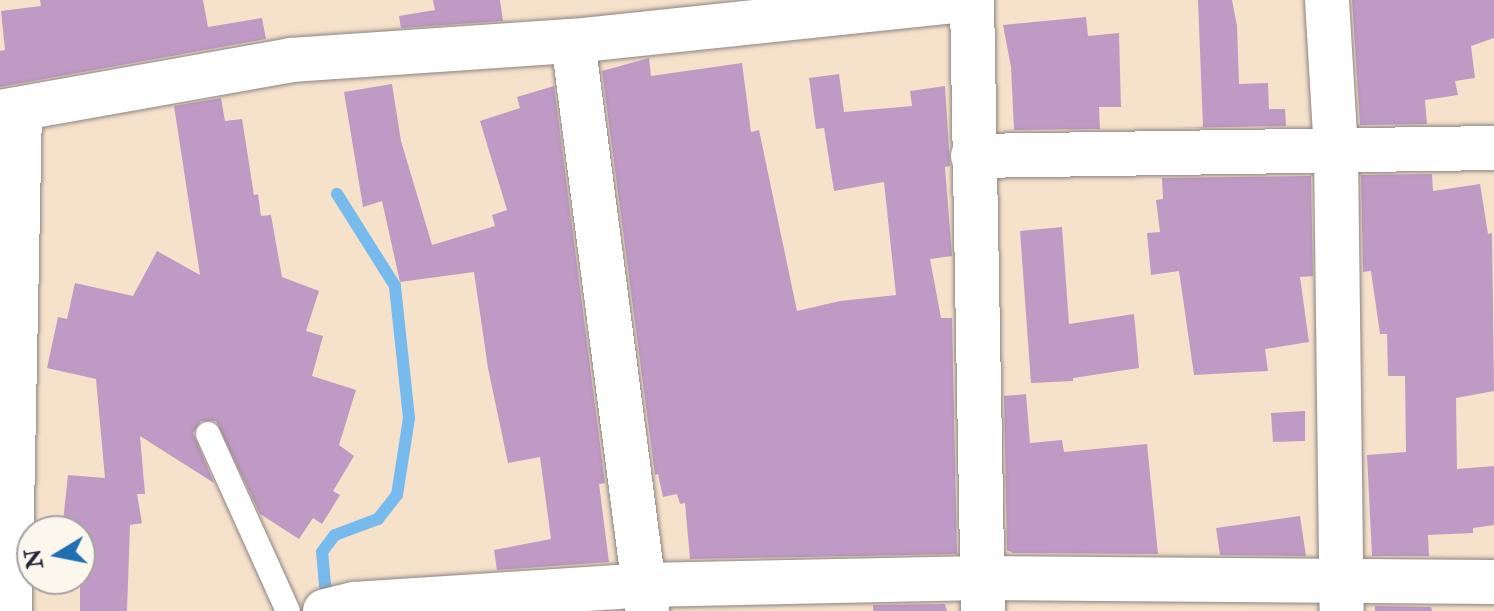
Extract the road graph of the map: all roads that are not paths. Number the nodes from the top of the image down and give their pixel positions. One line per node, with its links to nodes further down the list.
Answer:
1 (965, 0): 4 (street)
2 (972, 0): 8 (street)
3 (1327, 0): 7 (street)
4 (573, 41): 5 (street); 13 (street)
5 (10, 110): 15 (street)
6 (1494, 148): 7 (street)
7 (1336, 151): 8 (street); 12 (street)
8 (973, 156): 11 (street)
9 (208, 434): 16 (lane)
10 (1494, 582): 12 (street)
11 (982, 594): 12 (street); 13 (street)
12 (1342, 595)
13 (646, 598): 14 (street)
14 (340, 607)
15 (10, 611)
16 (288, 611)

